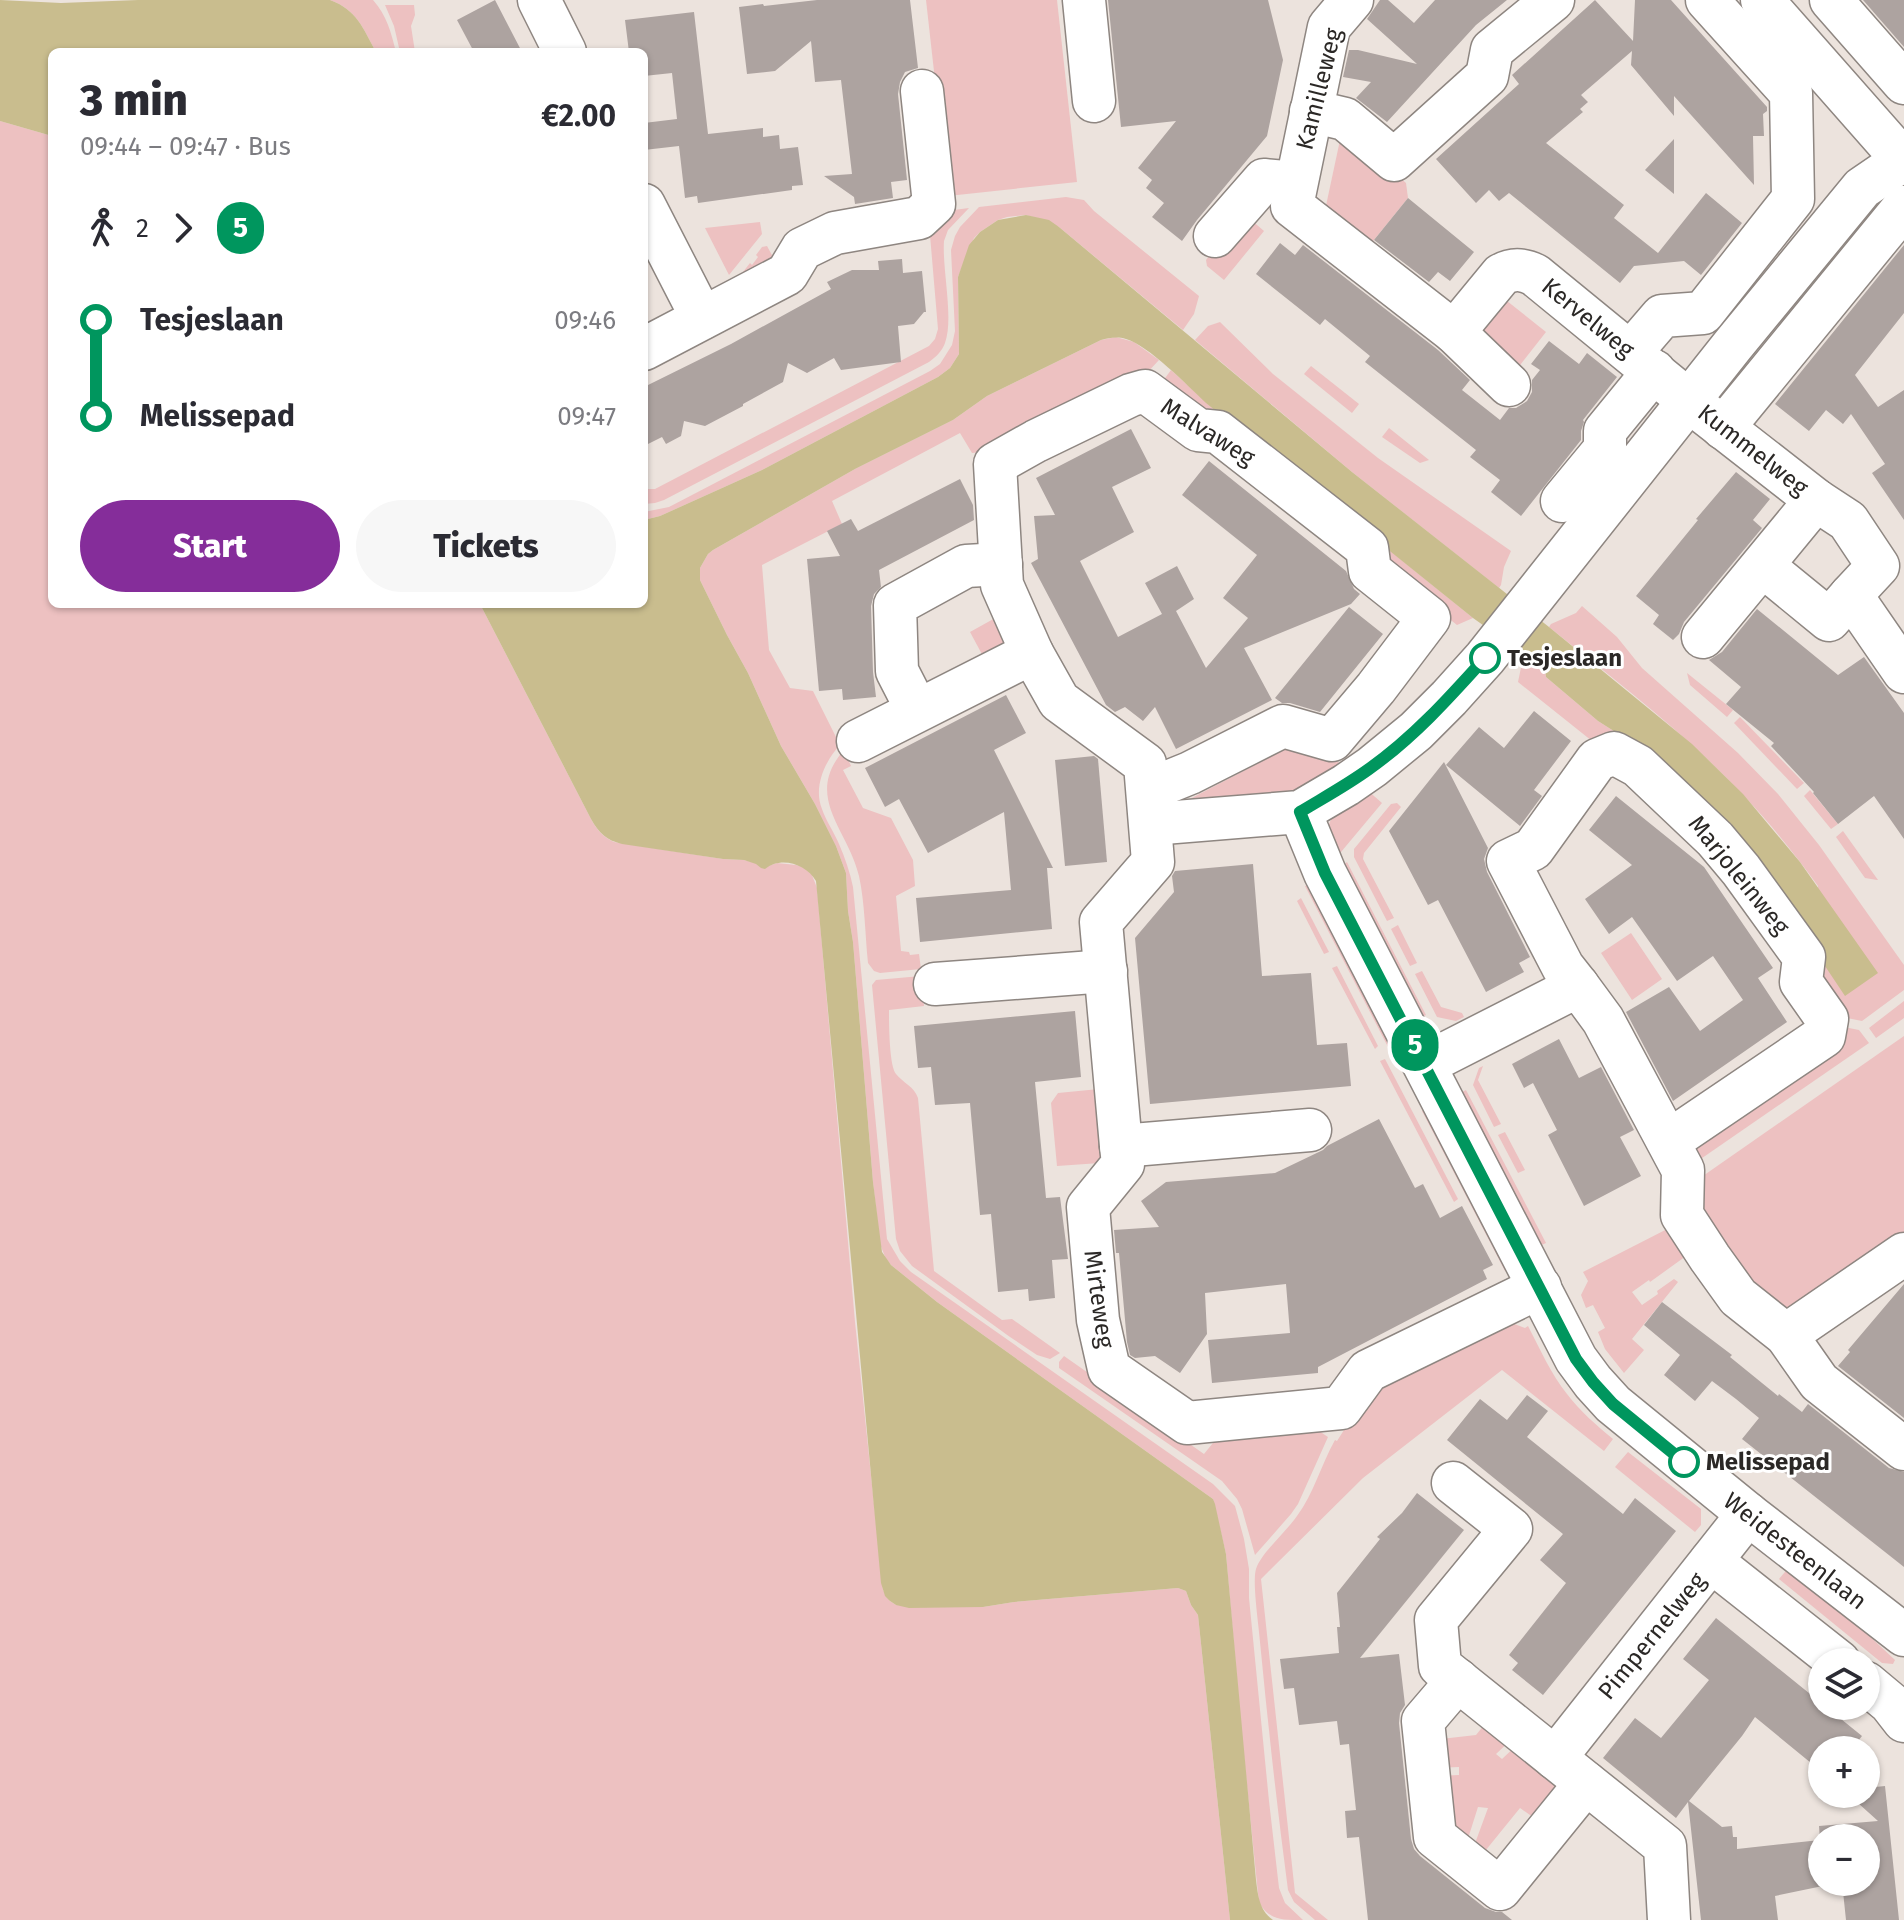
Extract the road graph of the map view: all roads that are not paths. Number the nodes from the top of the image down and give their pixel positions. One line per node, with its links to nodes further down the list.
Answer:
1 (539, 0): 8 (street)
2 (1084, 0): 11 (street)
3 (1352, 0): 12 (street, Kamilleweg)
4 (1553, 0): 12 (street)
5 (1707, 0): 21 (street)
6 (1762, 0): 13 (street)
7 (1831, 0): 9 (street)
8 (563, 48)
9 (1904, 83)
10 (922, 91): 18 (street)
11 (1094, 101)
12 (1311, 111): 14 (street, Kamilleweg)
13 (1903, 160): 23 (street)
14 (1294, 194): 17 (street, Kamilleweg); 19 (street)
15 (1904, 207): 24 (street)
16 (648, 213): 18 (street)
17 (1215, 236)
18 (702, 318): 20 (street)
19 (1454, 332): 21 (street, Kervelweg); 22 (street)
20 (648, 347)
21 (1643, 361): 23 (street, Kervelweg); 26 (street)
22 (1509, 385)
23 (1689, 401): 24 (street, Kummelweg); 36 (street)
24 (1723, 428): 25 (street, Kummelweg)
25 (1816, 500): 28 (street, Kummelweg); 29 (street, Kummelweg)
26 (1562, 501)
27 (1001, 564): 31 (street, Malvaweg); 33 (street); 35 (street, Malvaweg)
28 (1763, 566): 29 (street); 30 (street, Kummelweg)
29 (1877, 570): 32 (street, Kummelweg)
30 (1703, 637)
31 (1032, 653): 33 (street); 35 (street, Malvaweg)
32 (1904, 672)
33 (917, 710): 34 (street)
34 (858, 741)
35 (1150, 807): 36 (street); 37 (street, Mirteweg)
36 (1300, 812): 40 (street, Weidesteenlaan)
37 (1106, 971): 38 (street); 43 (street, Mirteweg)
38 (935, 984)
39 (1578, 986): 40 (street); 42 (street, Marjoleinweg); 42 (street, Marjoleinweg)
40 (1425, 1064): 45 (street, Weidesteenlaan)
41 (1310, 1130): 43 (street)
42 (1669, 1141): 46 (street, Marjoleinweg)
43 (1121, 1146): 45 (street, Mirteweg)
44 (1904, 1254): 46 (street)
45 (1540, 1287): 49 (street, Weidesteenlaan)
46 (1786, 1335): 47 (street)
47 (1904, 1449)
48 (1453, 1483): 53 (street)
49 (1748, 1514): 50 (street, Pimpernelweg); 51 (street, Weidesteenlaan)
50 (1711, 1561): 52 (street); 56 (street, Pimpernelweg)
51 (1904, 1635)
52 (1821, 1648)
53 (1458, 1680): 56 (street); 56 (street, Pimpernelweg)
54 (1880, 1696): 55 (street)
55 (1904, 1721)
56 (1571, 1771): 57 (street)
57 (1669, 1920)

